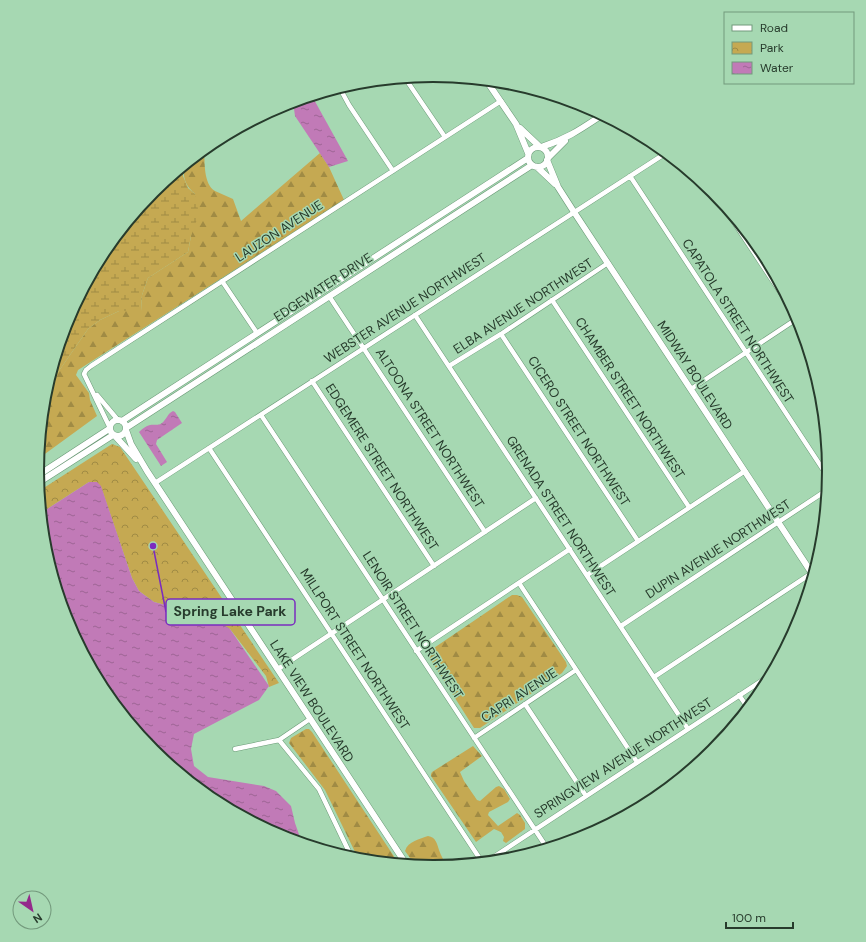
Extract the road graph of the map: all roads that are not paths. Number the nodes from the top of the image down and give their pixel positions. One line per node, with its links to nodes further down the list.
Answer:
1 (408, 83): 7 (street)
2 (490, 86): 4 (street)
3 (343, 92): 14 (street)
4 (500, 101): 6 (street); 7 (street, LAUZON AVENUE)
5 (596, 118): 8 (street)
6 (516, 124): 9 (street); 10 (street)
7 (445, 137): 14 (street, LAUZON AVENUE)
8 (568, 137): 9 (street); 12 (street)
9 (540, 147): 10 (street); 12 (street)
10 (528, 156): 13 (street); 26 (street, EDGEWATER DRIVE)
11 (661, 156): 15 (street, WEBSTER AVENUE NORTHWEST)
12 (548, 159): 13 (street); 16 (street, MIDWAY BOULEVARD)
13 (534, 166): 16 (street, MIDWAY BOULEVARD); 22 (street, EDGEWATER DRIVE)
14 (393, 171): 20 (street, LAUZON AVENUE)
15 (630, 176): 17 (street, WEBSTER AVENUE NORTHWEST); 29 (street, CAPATOLA STREET NORTHWEST)
16 (558, 187): 17 (street, MIDWAY BOULEVARD)
17 (574, 212): 19 (street, MIDWAY BOULEVARD); 24 (street, WEBSTER AVENUE NORTHWEST)
18 (740, 232): 21 (street)
19 (608, 263): 23 (street, ELBA AVENUE NORTHWEST); 33 (street, MIDWAY BOULEVARD)
20 (222, 281): 26 (street); 32 (street, LAUZON AVENUE)
21 (773, 283)
22 (329, 296): 28 (street, ALTOONA STREET NORTHWEST); 36 (street, EDGEWATER DRIVE)
23 (552, 300): 27 (street, ELBA AVENUE NORTHWEST); 47 (street, CHAMBER STREET NORTHWEST)
24 (415, 315): 28 (street, WEBSTER AVENUE NORTHWEST); 30 (street, GRENADA STREET NORTHWEST)
25 (793, 323): 29 (street)
26 (256, 333): 35 (street, EDGEWATER DRIVE)
27 (501, 334): 30 (street, ELBA AVENUE NORTHWEST); 50 (street, CICERO STREET NORTHWEST)
28 (364, 348): 31 (street, WEBSTER AVENUE NORTHWEST); 49 (street, ALTOONA STREET NORTHWEST)
29 (746, 352): 33 (street); 39 (street, CAPATOLA STREET NORTHWEST)
30 (449, 366): 46 (street, GRENADA STREET NORTHWEST)
31 (312, 381): 34 (street, WEBSTER AVENUE NORTHWEST); 52 (street, EDGEMERE STREET NORTHWEST)
32 (91, 387): 35 (street, LAUZON AVENUE); 37 (street, LAUZON AVENUE)
33 (691, 389): 41 (street, MIDWAY BOULEVARD)
34 (261, 415): 38 (street, WEBSTER AVENUE NORTHWEST); 57 (street, LENOIR STREET NORTHWEST)
35 (120, 421): 36 (street, LAKE VIEW BOULEVARD); 37 (street, EDGEWATER DRIVE)
36 (126, 429): 37 (street, EDGEWATER DRIVE); 40 (street, LAKE VIEW BOULEVARD)
37 (112, 432): 40 (street, LAKE VIEW BOULEVARD); 42 (street); 43 (street)
38 (209, 448): 44 (street, WEBSTER AVENUE NORTHWEST); 59 (street, MILLPORT STREET NORTHWEST)
39 (822, 468)
40 (147, 471): 44 (street, LAKE VIEW BOULEVARD)
41 (745, 471): 47 (street); 48 (street, MIDWAY BOULEVARD)
42 (44, 472)
43 (44, 479)
44 (155, 483): 61 (street, LAKE VIEW BOULEVARD)
45 (821, 494): 48 (street, DUPIN AVENUE NORTHWEST)
46 (536, 498): 49 (street); 51 (street, GRENADA STREET NORTHWEST)
47 (689, 507): 50 (street)
48 (778, 522): 53 (street, MIDWAY BOULEVARD); 58 (street, DUPIN AVENUE NORTHWEST)
49 (485, 532): 52 (street)
50 (638, 541): 54 (street)
51 (570, 549): 54 (street, GRENADA STREET NORTHWEST); 56 (street)
52 (434, 566): 57 (street)
53 (810, 569)
54 (587, 575): 58 (street, GRENADA STREET NORTHWEST)
55 (807, 578): 63 (street)
56 (519, 583): 60 (street); 62 (street)
57 (383, 600): 59 (street); 60 (street, LENOIR STREET NORTHWEST)
58 (621, 626): 63 (street, GRENADA STREET NORTHWEST)
59 (331, 633): 61 (street); 79 (street, MILLPORT STREET NORTHWEST)
60 (416, 651): 70 (street, LENOIR STREET NORTHWEST)
61 (278, 669): 68 (street, LAKE VIEW BOULEVARD)
62 (576, 670): 66 (street, CAPRI AVENUE); 73 (street)
63 (654, 677): 69 (street, GRENADA STREET NORTHWEST)
64 (759, 682): 65 (street, SPRINGVIEW AVENUE NORTHWEST)
65 (739, 695): 67 (street); 69 (street, SPRINGVIEW AVENUE NORTHWEST)
66 (525, 704): 70 (street, CAPRI AVENUE); 74 (street)
67 (745, 704)
68 (310, 719): 71 (street); 80 (street, LAKE VIEW BOULEVARD)
69 (688, 729): 73 (street, SPRINGVIEW AVENUE NORTHWEST)
70 (474, 738): 75 (street, LENOIR STREET NORTHWEST)
71 (279, 740): 72 (street); 77 (street)
72 (235, 749)
73 (637, 762): 74 (street, SPRINGVIEW AVENUE NORTHWEST)
74 (586, 796): 75 (street, SPRINGVIEW AVENUE NORTHWEST)
75 (534, 830): 76 (street, LENOIR STREET NORTHWEST); 78 (street, SPRINGVIEW AVENUE NORTHWEST)
76 (544, 844)
77 (349, 851)
78 (496, 855)
79 (479, 857)
80 (402, 859)

